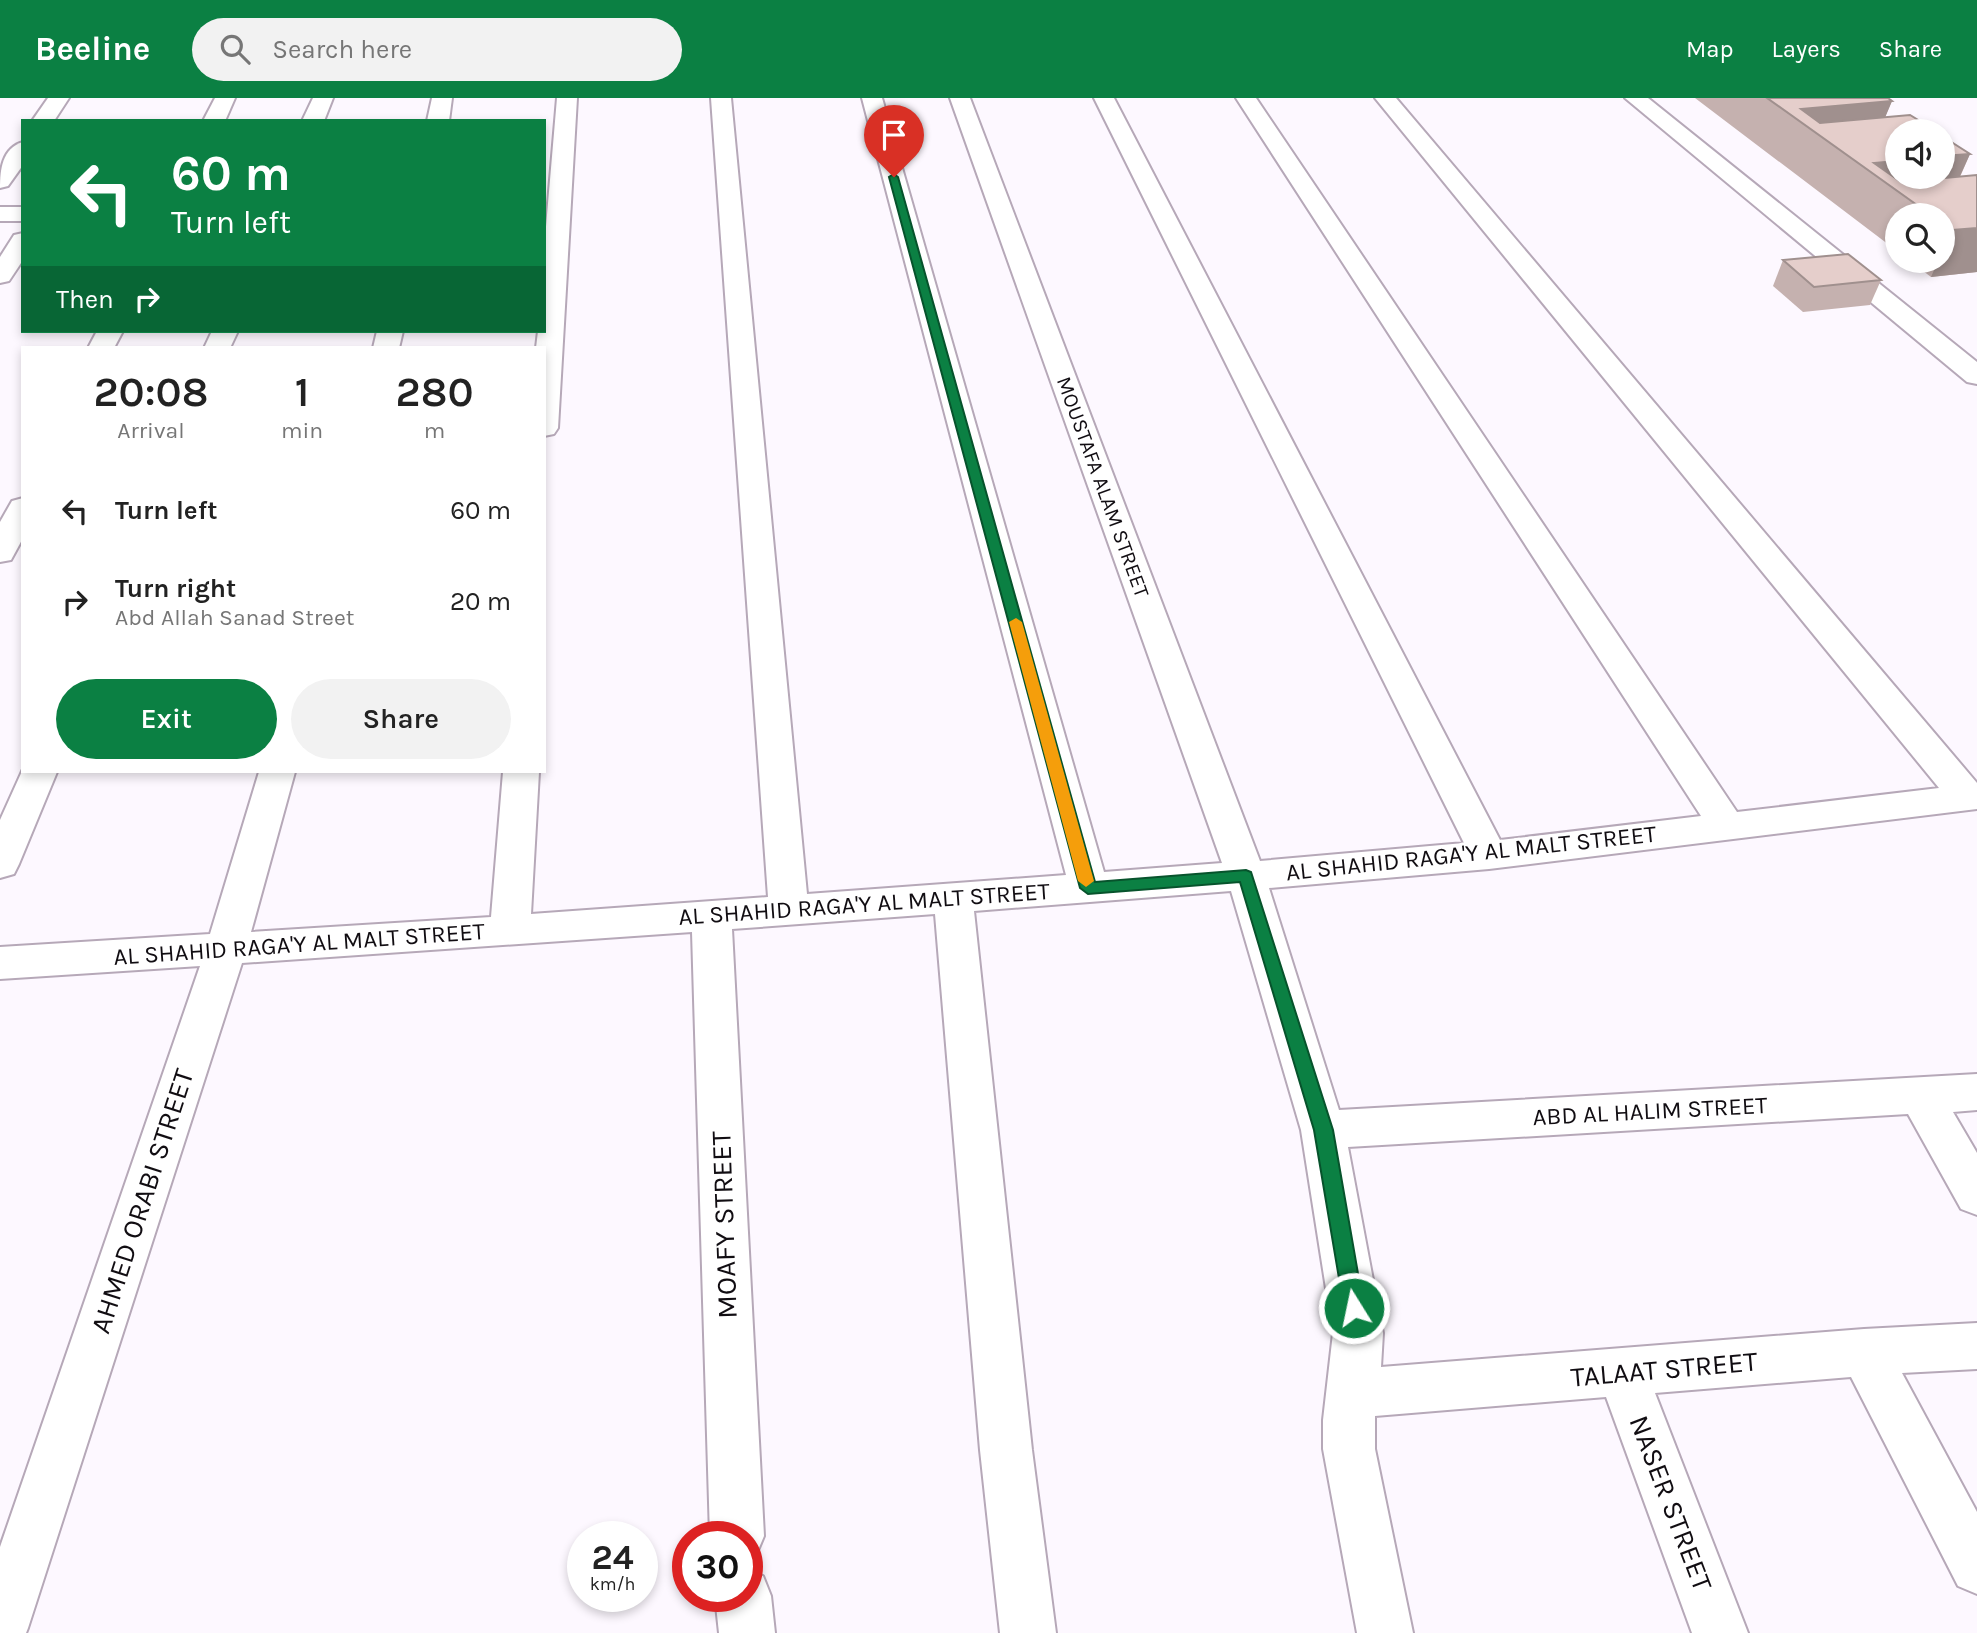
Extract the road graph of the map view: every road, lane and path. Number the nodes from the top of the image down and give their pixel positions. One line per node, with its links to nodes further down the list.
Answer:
1 (59, 98): 13 (street)
2 (225, 98): 14 (street)
3 (323, 98): 15 (street)
4 (442, 98): 16 (street)
5 (567, 98): 24 (street)
6 (721, 98): 37 (street)
7 (872, 98): 35 (street)
8 (960, 98): 34 (street, MOUSTAFA ALAM STREET)
9 (1104, 98): 32 (street)
10 (1246, 98): 31 (street)
11 (1385, 98): 30 (street)
12 (1635, 98): 23 (street)
13 (44, 119)
14 (215, 119)
15 (314, 119)
16 (438, 119)
17 (21, 152): 18 (street)
18 (0, 181)
19 (0, 214): 20 (street)
20 (21, 214)
21 (21, 243): 22 (street)
22 (0, 276)
23 (1977, 376)
24 (546, 399)
25 (21, 511): 26 (street)
26 (0, 553)
27 (39, 773): 33 (street)
28 (277, 773): 40 (street, AHMED ORABI STREET)
29 (521, 773): 39 (street)
30 (1972, 797): 31 (street, AL SHAHID RAGA'Y AL MALT STREET)
31 (1727, 826): 32 (street, AL SHAHID RAGA'Y AL MALT STREET)
32 (1489, 855): 34 (street, AL SHAHID RAGA'Y AL MALT STREET)
33 (0, 864)
34 (1246, 876): 35 (street, AL SHAHID RAGA'Y AL MALT STREET); 44 (street, MOUSTAFA ALAM STREET)
35 (1088, 888): 36 (street, AL SHAHID RAGA'Y AL MALT STREET)
36 (953, 899): 37 (street, AL SHAHID RAGA'Y AL MALT STREET); 55 (street)
37 (789, 910): 38 (street, AL SHAHID RAGA'Y AL MALT STREET)
38 (711, 914): 39 (street, AL SHAHID RAGA'Y AL MALT STREET); 50 (street, MOAFY STREET)
39 (510, 931): 40 (street, AL SHAHID RAGA'Y AL MALT STREET)
40 (226, 950): 41 (street, AL SHAHID RAGA'Y AL MALT STREET); 53 (street, AHMED ORABI STREET)
41 (0, 962)
42 (1977, 1092): 43 (street, ABD AL HALIM STREET)
43 (1920, 1095): 44 (street, ABD AL HALIM STREET); 45 (street)
44 (1324, 1130): 49 (street, MOUSTAFA ALAM STREET)
45 (1977, 1195)
46 (1977, 1346): 47 (street, TALAAT STREET)
47 (1864, 1352): 48 (street, TALAAT STREET); 51 (street)
48 (1622, 1373): 49 (street, TALAAT STREET); 57 (street, NASER STREET)
49 (1352, 1394): 56 (street, MOUSTAFA ALAM STREET)
50 (736, 1521)
51 (1977, 1567)
52 (745, 1612): 54 (street)
53 (0, 1628)
54 (747, 1633)
55 (1028, 1633)
56 (1385, 1633)
57 (1720, 1633)

